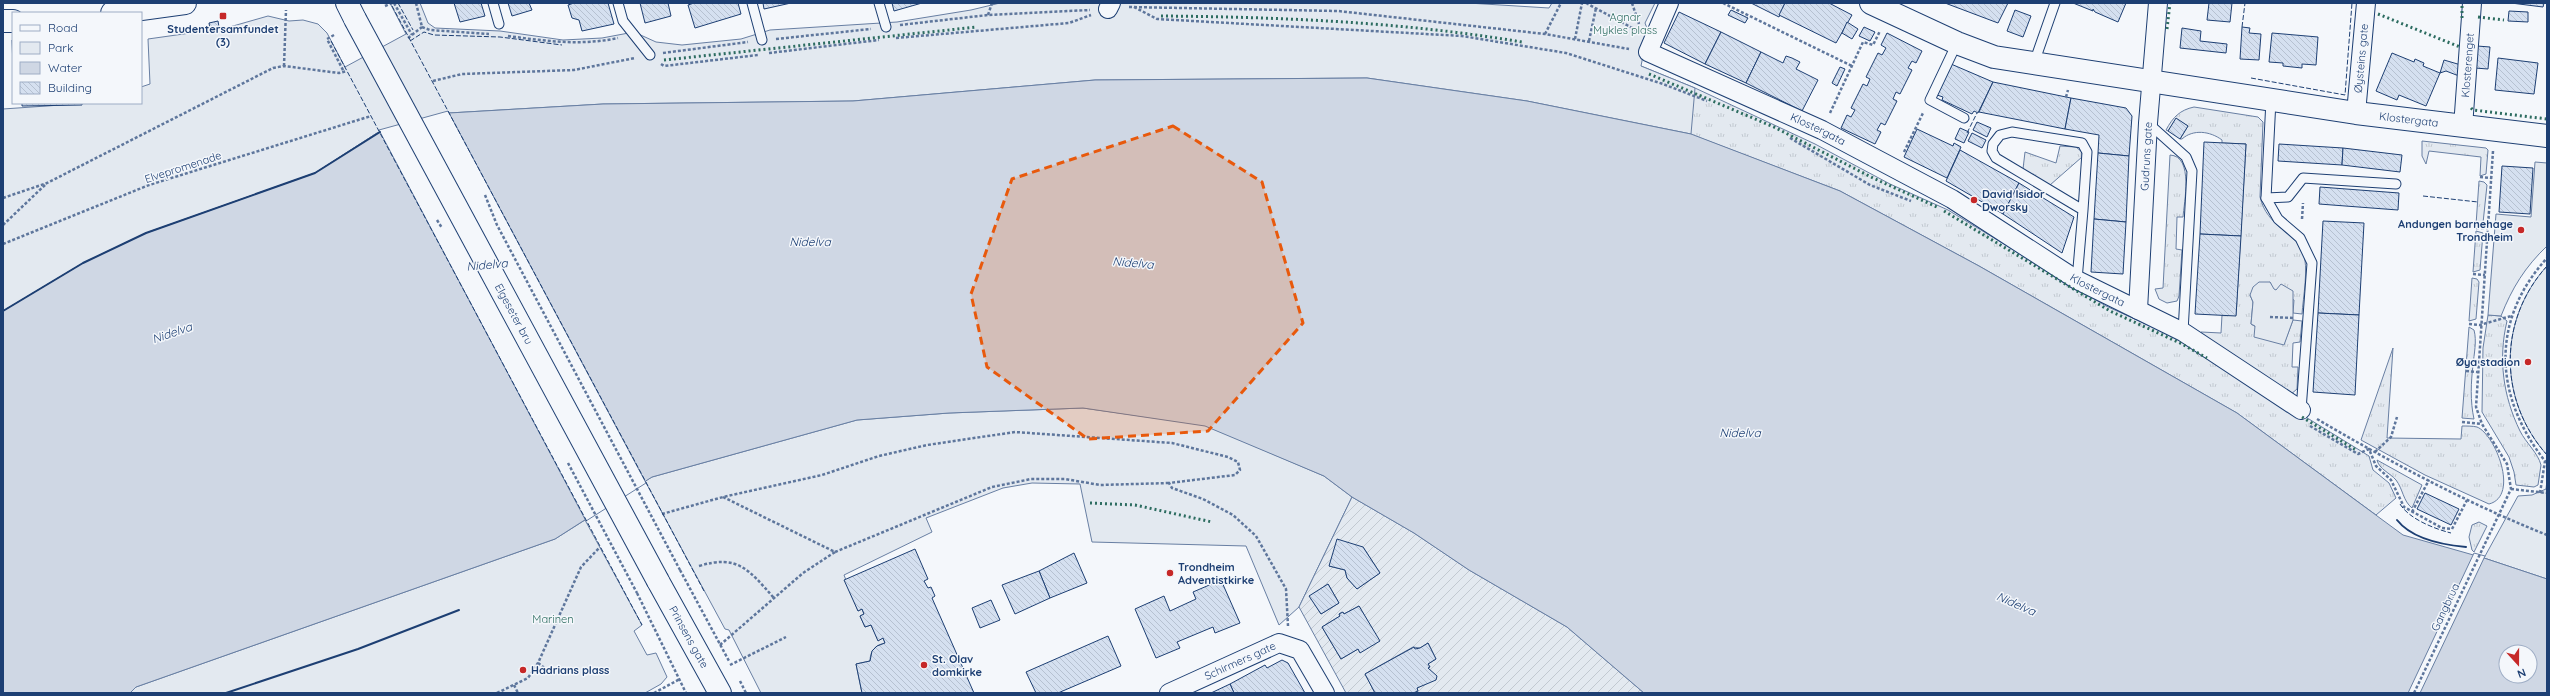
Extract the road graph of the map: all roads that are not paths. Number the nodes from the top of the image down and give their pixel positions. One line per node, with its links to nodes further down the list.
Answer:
1 (184, 3): 13 (main road)
2 (493, 3): 14 (lane)
3 (618, 3): 18 (lane)
4 (752, 3): 16 (lane)
5 (879, 3): 15 (lane)
6 (1669, 3): 30 (street, Klostergata)
7 (1871, 3): 17 (main road, Klostergata)
8 (2055, 3): 19 (lane)
9 (2158, 3): 20 (street, Gudruns gate)
10 (2366, 3): 22 (street, Øysteins gate)
11 (2472, 3): 25 (street, Klosterenget)
12 (351, 11): 34 (main road, Elgeseter bru, bridge)
13 (119, 12)
14 (499, 24)
15 (886, 27)
16 (762, 40)
17 (1957, 43): 19 (main road, Klostergata); 23 (lane)
18 (650, 55)
19 (2034, 63): 20 (main road, Klostergata)
20 (2152, 80): 21 (main road, Klostergata); 24 (street, Gudruns gate)
21 (2271, 99): 22 (main road, Klostergata); 28 (lane)
22 (2356, 113): 25 (main road, Klostergata)
23 (1964, 118)
24 (2148, 123): 31 (street, Gudruns gate); 32 (lane)
25 (2463, 127): 26 (main road, Klostergata)
26 (2547, 136)
27 (2396, 184): 28 (lane)
28 (2266, 198): 33 (lane)
29 (2083, 210): 29 (lane); 30 (lane)
30 (2077, 280): 31 (street, Klostergata)
31 (2138, 310): 32 (street, Klostergata)
32 (2183, 332): 33 (street, Klostergata)
33 (2304, 417)
34 (658, 581): 35 (main road, Prinsens gate)
35 (720, 693)
36 (1169, 693): 37 (street, Schirmers gate)
37 (1325, 693)

